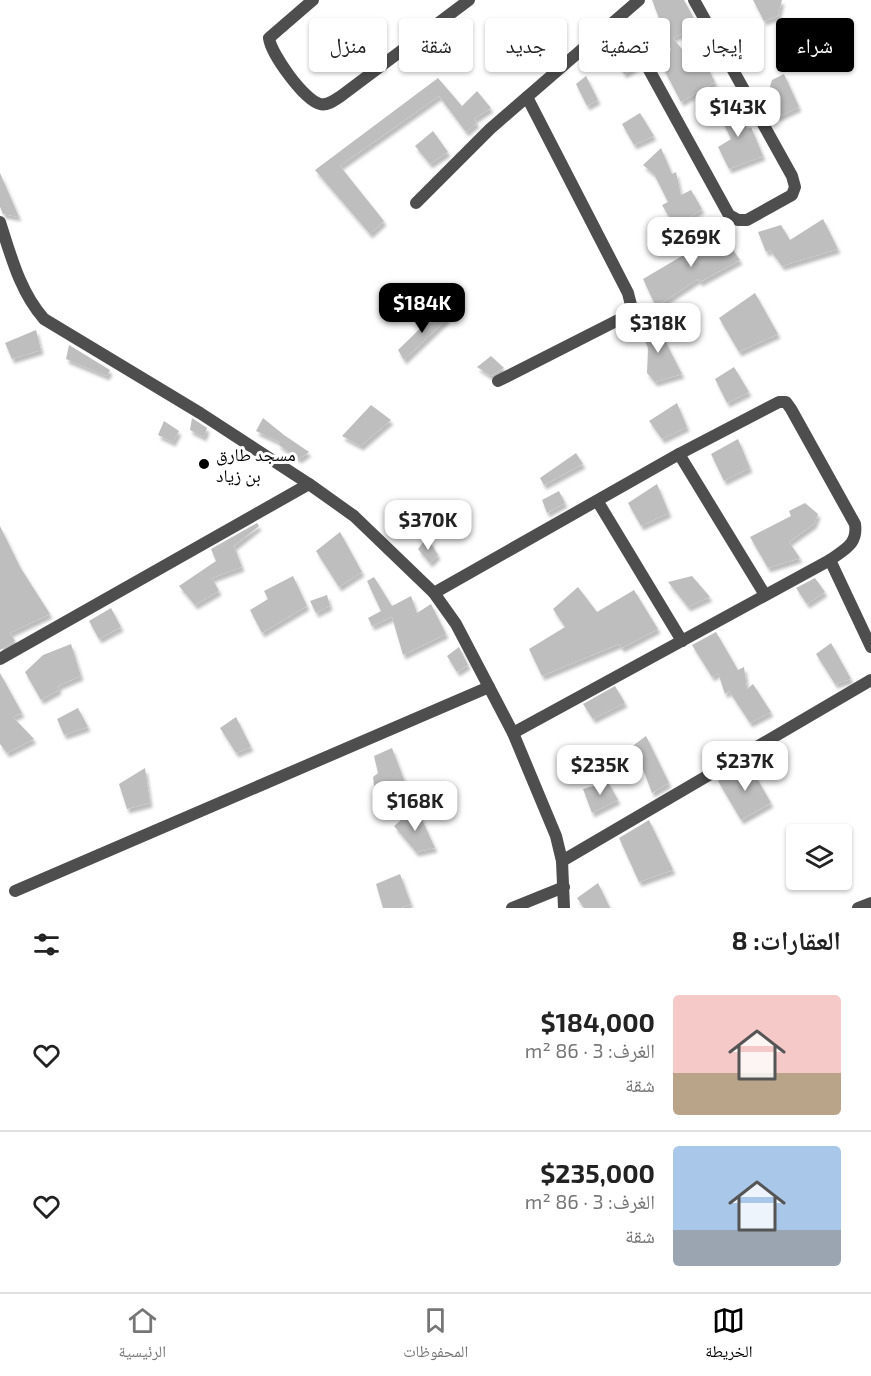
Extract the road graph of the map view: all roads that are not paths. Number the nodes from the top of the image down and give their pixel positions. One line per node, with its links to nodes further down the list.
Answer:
1 (313, 0): 2 (street)
2 (469, 0)
3 (639, 0): 5 (street)
4 (693, 0): 5 (street)
5 (620, 17): 6 (street)
6 (527, 97): 7 (street); 9 (street)
7 (416, 203)
8 (0, 222): 11 (street)
9 (498, 381)
10 (679, 454): 12 (street); 13 (street); 15 (street)
11 (309, 484): 14 (street); 18 (street)
12 (598, 502): 14 (street); 16 (street)
13 (830, 560): 15 (street); 17 (street)
14 (434, 593): 20 (street)
15 (765, 595): 16 (street)
16 (682, 641): 21 (street)
17 (871, 647)
18 (0, 659)
19 (871, 680): 22 (street)
20 (489, 687): 21 (street); 24 (street)
21 (513, 733): 22 (street)
22 (562, 861): 23 (street)
23 (564, 887): 26 (street); 27 (street)
24 (15, 891)
25 (871, 903): 28 (street)
26 (512, 908)
27 (564, 908)
28 (858, 908)

